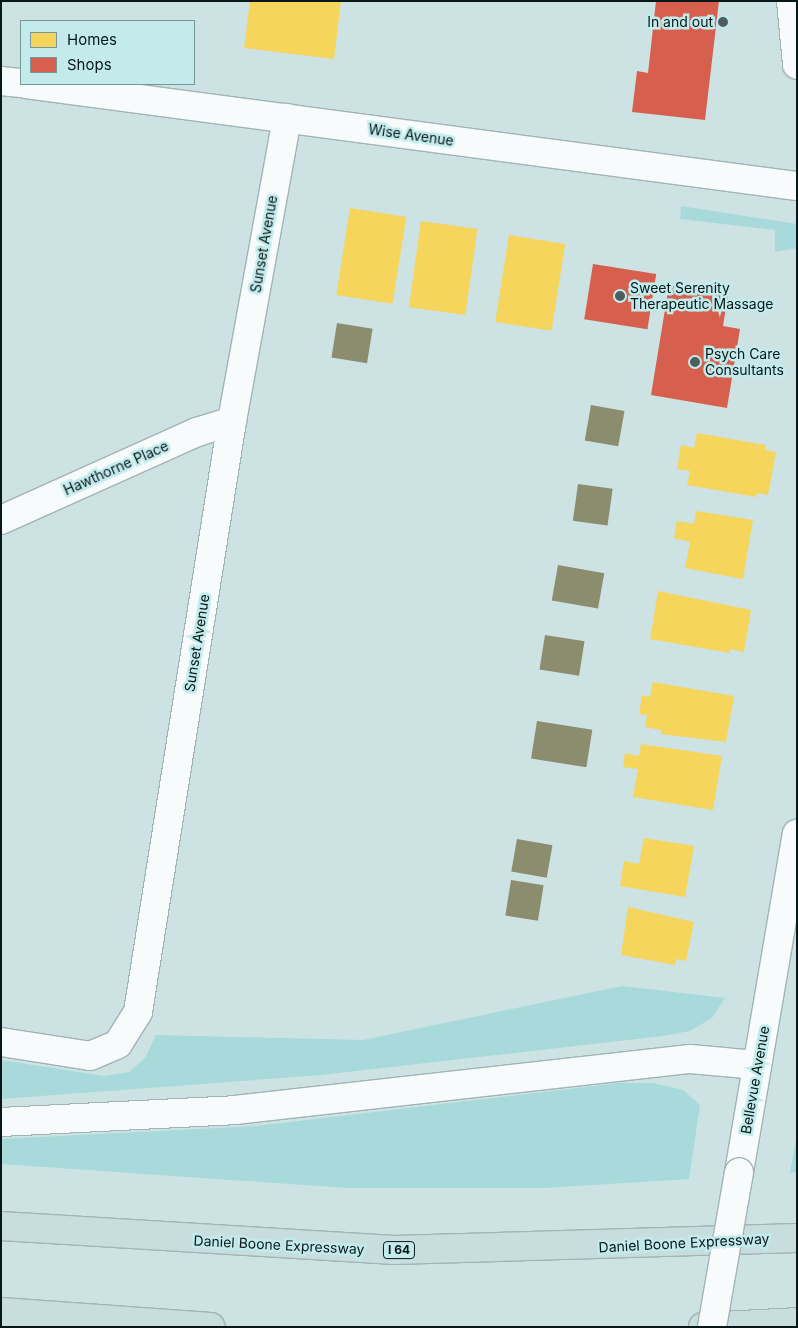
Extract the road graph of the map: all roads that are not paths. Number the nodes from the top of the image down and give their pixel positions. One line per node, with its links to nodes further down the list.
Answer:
1 (791, 1): 2 (street)
2 (797, 65)
3 (1, 80): 4 (street)
4 (20, 83)
5 (34, 85): 6 (street, Wise Avenue)
6 (287, 118): 7 (street, Wise Avenue); 8 (street, Sunset Avenue)
7 (797, 186)
8 (232, 421): 9 (street, Hawthorne Place); 11 (street, Sunset Avenue)
9 (1, 520)
10 (797, 834): 12 (street, Bellevue Avenue)
11 (1, 1042)
12 (757, 1065): 13 (street); 20 (street, Bellevue Avenue, bridge)
13 (1, 1122)
14 (1, 1226): 15 (highway, Daniel Boone Expressway / I 64)
15 (797, 1238)
16 (1, 1312): 18 (highway)
17 (797, 1322): 19 (highway)
18 (210, 1327)
19 (703, 1327)
20 (712, 1327)

